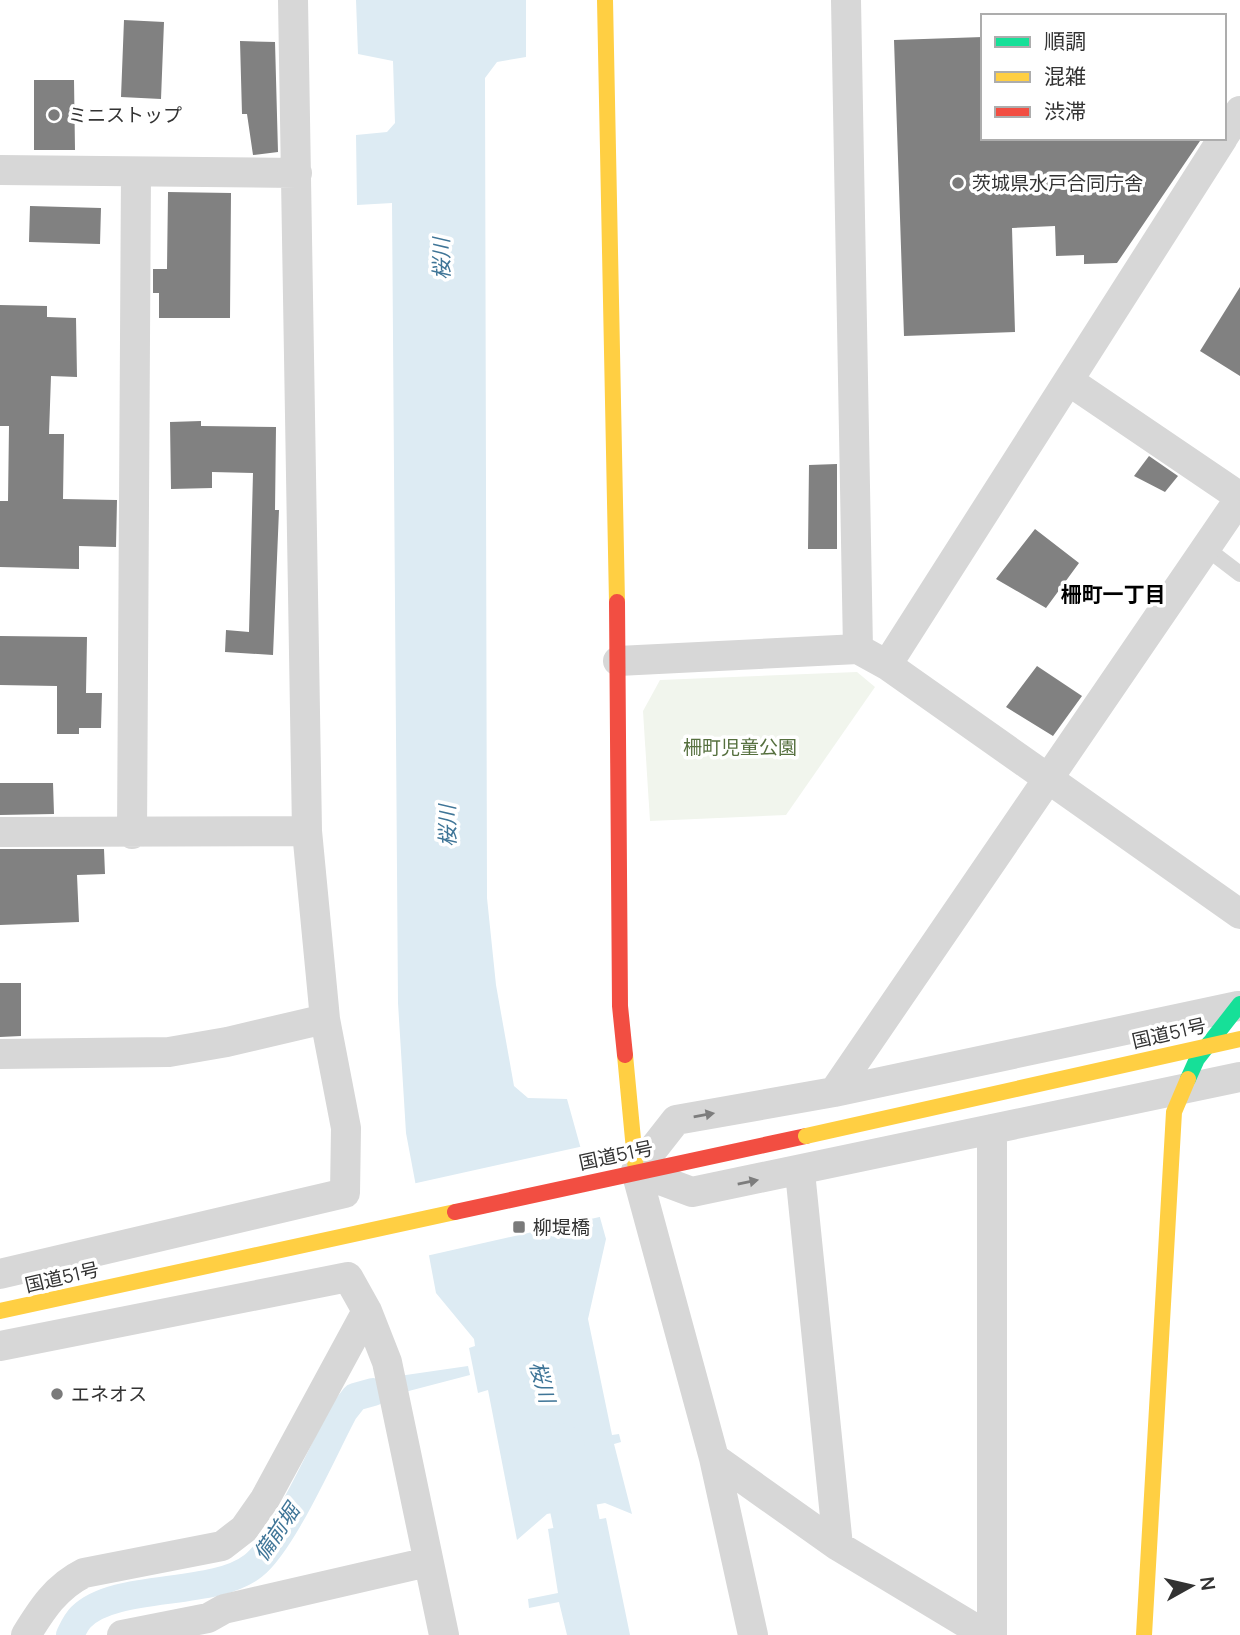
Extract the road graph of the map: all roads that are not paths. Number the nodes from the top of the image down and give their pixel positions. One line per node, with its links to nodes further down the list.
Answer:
1 (293, 0): 9 (street)
2 (605, 0): 15 (main road)
3 (846, 0): 14 (street)
4 (1240, 111): 5 (street)
5 (1226, 134)
6 (1222, 140): 10 (street)
7 (0, 170): 8 (street)
8 (136, 172): 9 (street); 20 (street)
9 (297, 173): 18 (street)
10 (1069, 381): 11 (street); 16 (street)
11 (1240, 498): 12 (street)
12 (1206, 548): 13 (lane); 17 (street)
13 (1240, 574)
14 (858, 649): 15 (street); 16 (street)
15 (618, 661): 30 (main road)
16 (887, 665): 17 (street)
17 (1045, 779): 21 (street); 28 (street)
18 (307, 831): 20 (street); 23 (street)
19 (0, 832): 20 (street)
20 (132, 834)
21 (1240, 914)
22 (1240, 1005): 27 (main road); 28 (street)
23 (325, 1019): 25 (street); 32 (street)
24 (1240, 1039): 30 (main road, 国道51号, bridge)
25 (0, 1054)
26 (1240, 1077): 27 (street)
27 (1182, 1089): 29 (street); 46 (main road)
28 (834, 1092): 30 (street, one-way to 28)
29 (992, 1129): 31 (street); 45 (street)
30 (636, 1171): 31 (street, one-way to 31); 33 (main road, 国道51号); 36 (street)
31 (800, 1172): 37 (street)
32 (0, 1273)
33 (0, 1311)
34 (367, 1311): 35 (street); 38 (street); 40 (street)
35 (0, 1346)
36 (713, 1458): 37 (street); 43 (street)
37 (838, 1546): 44 (street)
38 (428, 1562): 39 (street); 42 (street)
39 (210, 1626): 41 (street)
40 (26, 1635)
41 (122, 1635)
42 (444, 1635)
43 (753, 1635)
44 (986, 1635)
45 (992, 1635)
46 (1144, 1635)

